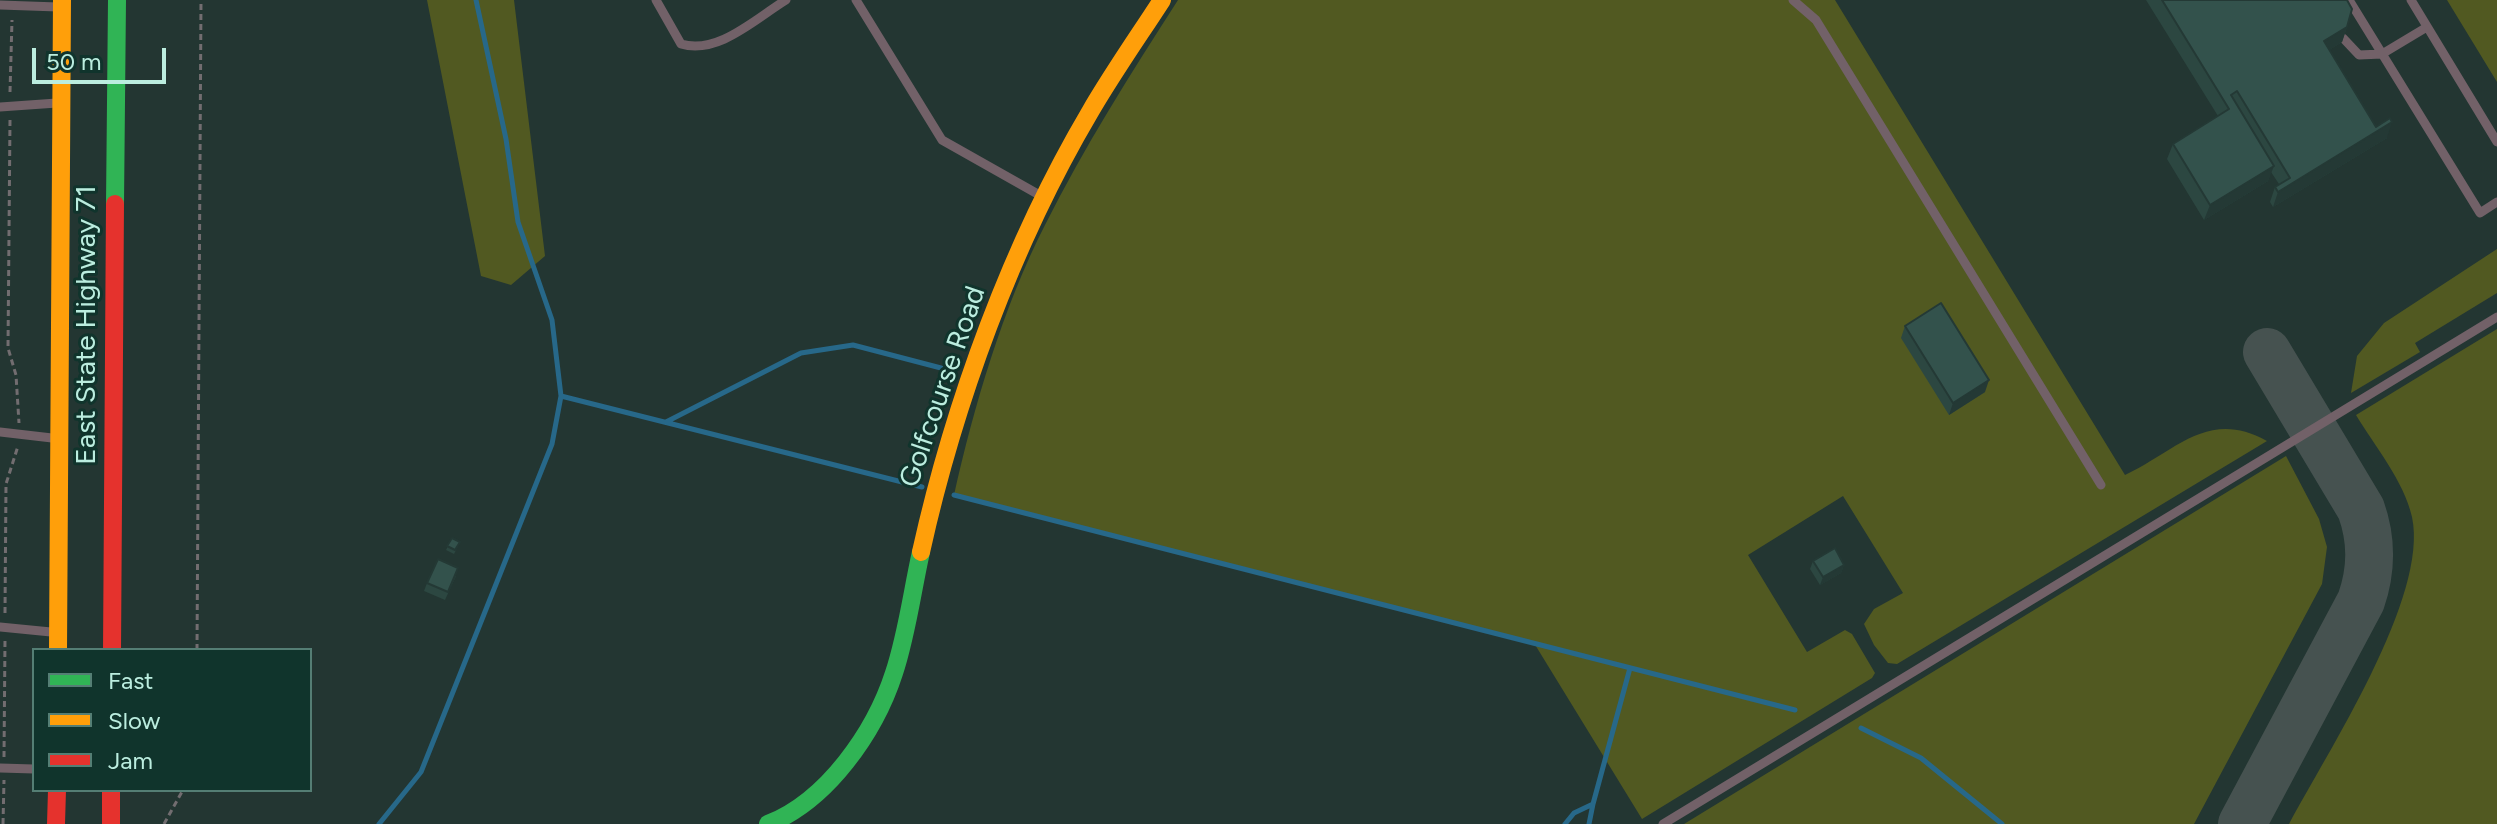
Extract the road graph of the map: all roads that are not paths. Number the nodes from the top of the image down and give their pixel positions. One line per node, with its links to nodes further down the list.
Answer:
1 (100, 0): 26 (main road)
2 (117, 0): 27 (main road, East State Highway 71)
3 (656, 0): 9 (lane)
4 (856, 0): 18 (lane)
5 (1162, 0): 18 (main road, Golfcourse Road)
6 (1793, 0): 23 (lane)
7 (2349, 0): 14 (lane)
8 (2411, 0): 12 (lane)
9 (780, 2)
10 (62, 3): 11 (lane); 15 (main road, East State Highway 71)
11 (0, 5)
12 (2427, 27): 14 (lane); 17 (lane)
13 (2343, 38): 14 (lane)
14 (2382, 54): 19 (lane)
15 (62, 103): 16 (lane); 22 (main road, East State Highway 71)
16 (5, 107)
17 (2497, 142)
18 (1046, 198): 36 (main road, Golfcourse Road)
19 (2497, 202)
20 (2497, 317): 37 (lane)
21 (0, 432): 22 (lane)
22 (59, 439): 25 (main road, East State Highway 71)
23 (2101, 485)
24 (3, 628): 25 (lane)
25 (58, 641)
26 (96, 648)
27 (112, 648)
28 (2, 768): 29 (lane)
29 (32, 769)
30 (57, 792): 33 (main road)
31 (95, 792): 34 (main road)
32 (111, 792): 35 (main road)
33 (56, 824)
34 (94, 824)
35 (111, 824)
36 (768, 824)
37 (1663, 824)

